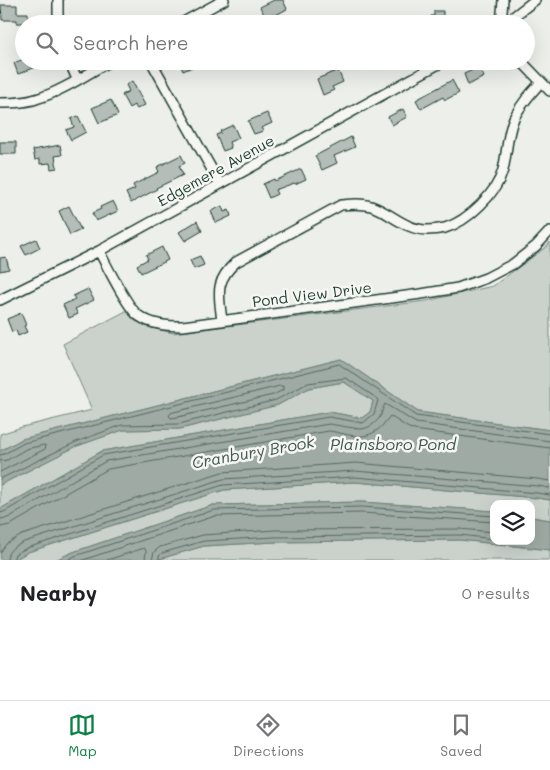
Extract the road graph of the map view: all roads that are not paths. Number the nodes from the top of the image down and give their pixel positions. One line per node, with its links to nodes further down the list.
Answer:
1 (58, 0): 5 (street)
2 (224, 0): 6 (street)
3 (503, 0): 7 (street)
4 (535, 0): 8 (street)
5 (58, 15)
6 (196, 15)
7 (503, 15)
8 (515, 15)
9 (73, 70): 14 (street)
10 (94, 70): 14 (street)
11 (156, 70): 18 (street)
12 (428, 70): 18 (street, Edgemere Avenue)
13 (530, 70): 15 (street)
14 (77, 79): 17 (street)
15 (541, 82): 16 (street); 22 (street)
16 (550, 92)
17 (0, 103)
18 (220, 184): 20 (street, Edgemere Avenue)
19 (550, 231): 22 (street, Pond View Drive)
20 (99, 251): 21 (street, Edgemere Avenue); 22 (street, Pond View Drive)
21 (0, 300)
22 (222, 320)

